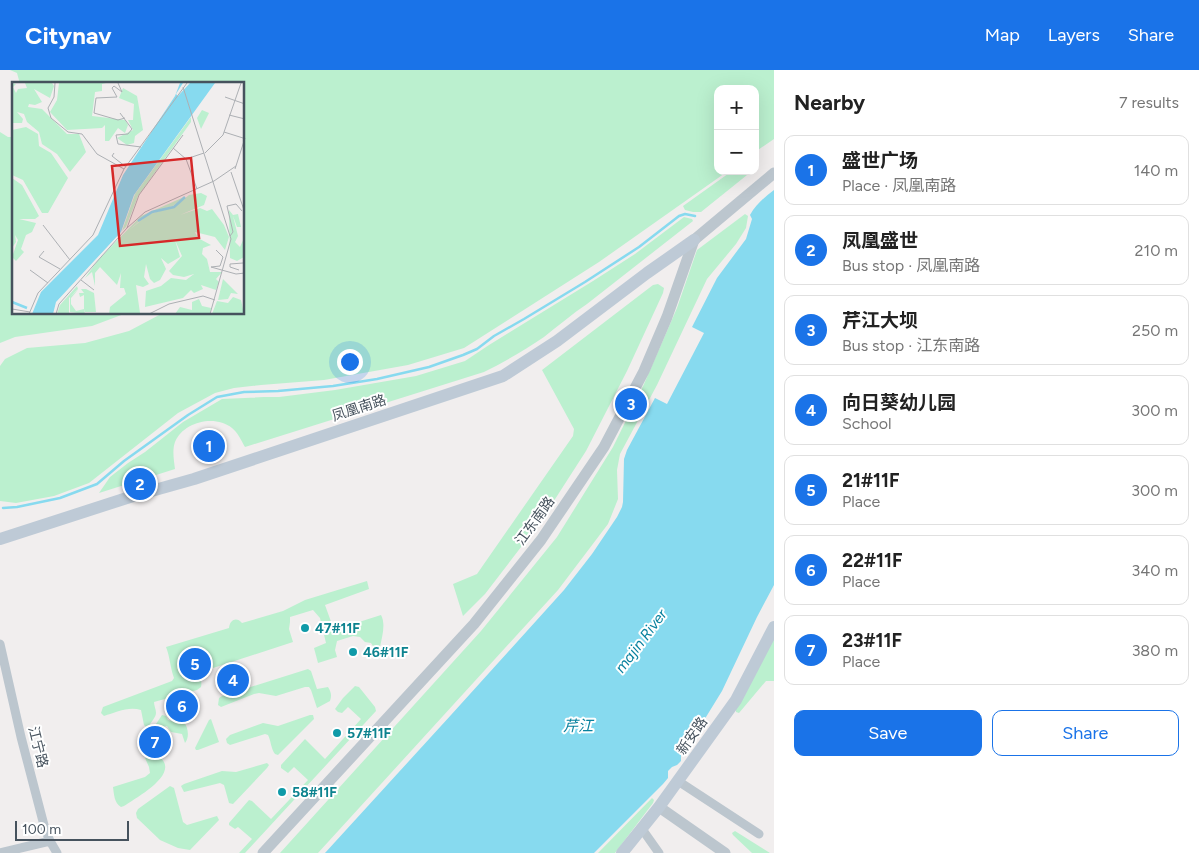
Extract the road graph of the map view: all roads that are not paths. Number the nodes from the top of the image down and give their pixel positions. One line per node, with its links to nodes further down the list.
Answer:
1 (774, 173): 2 (street)
2 (694, 240): 3 (main road, 凤凰南路); 13 (street, 江东南路)
3 (0, 539)
4 (774, 627): 6 (main road, 新安路)
5 (0, 644): 10 (street, 江宁路)
6 (678, 782): 7 (main road, 新安路); 9 (street)
7 (659, 807): 8 (main road, 新安路); 16 (street)
8 (642, 829): 14 (main road, 新安路); 15 (street)
9 (759, 834)
10 (50, 842): 11 (street); 12 (street, 江宁路)
11 (0, 853)
12 (58, 853)
13 (263, 853)
14 (622, 853)
15 (659, 853)
16 (725, 853)

